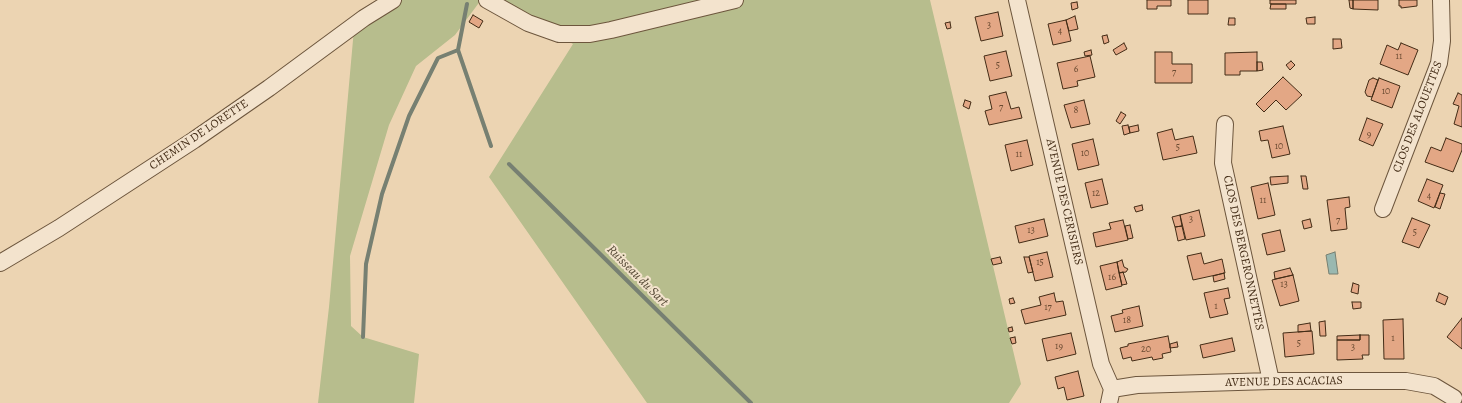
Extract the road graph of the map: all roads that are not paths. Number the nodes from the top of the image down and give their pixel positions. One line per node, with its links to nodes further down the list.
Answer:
1 (393, 0): 8 (street, CHEMIN DE LORETTE)
2 (487, 0): 3 (street)
3 (735, 0)
4 (1017, 0): 10 (street, AVENUE DES CERISIERS)
5 (1441, 0): 7 (street, CLOS DES ALOUETTES)
6 (1225, 124): 9 (street, CLOS DES BERGERONNETTES)
7 (1383, 208)
8 (0, 263)
9 (1271, 381): 10 (street, AVENUE DES ACACIAS); 11 (street, AVENUE DES ACACIAS)
10 (1110, 396)
11 (1455, 396)

